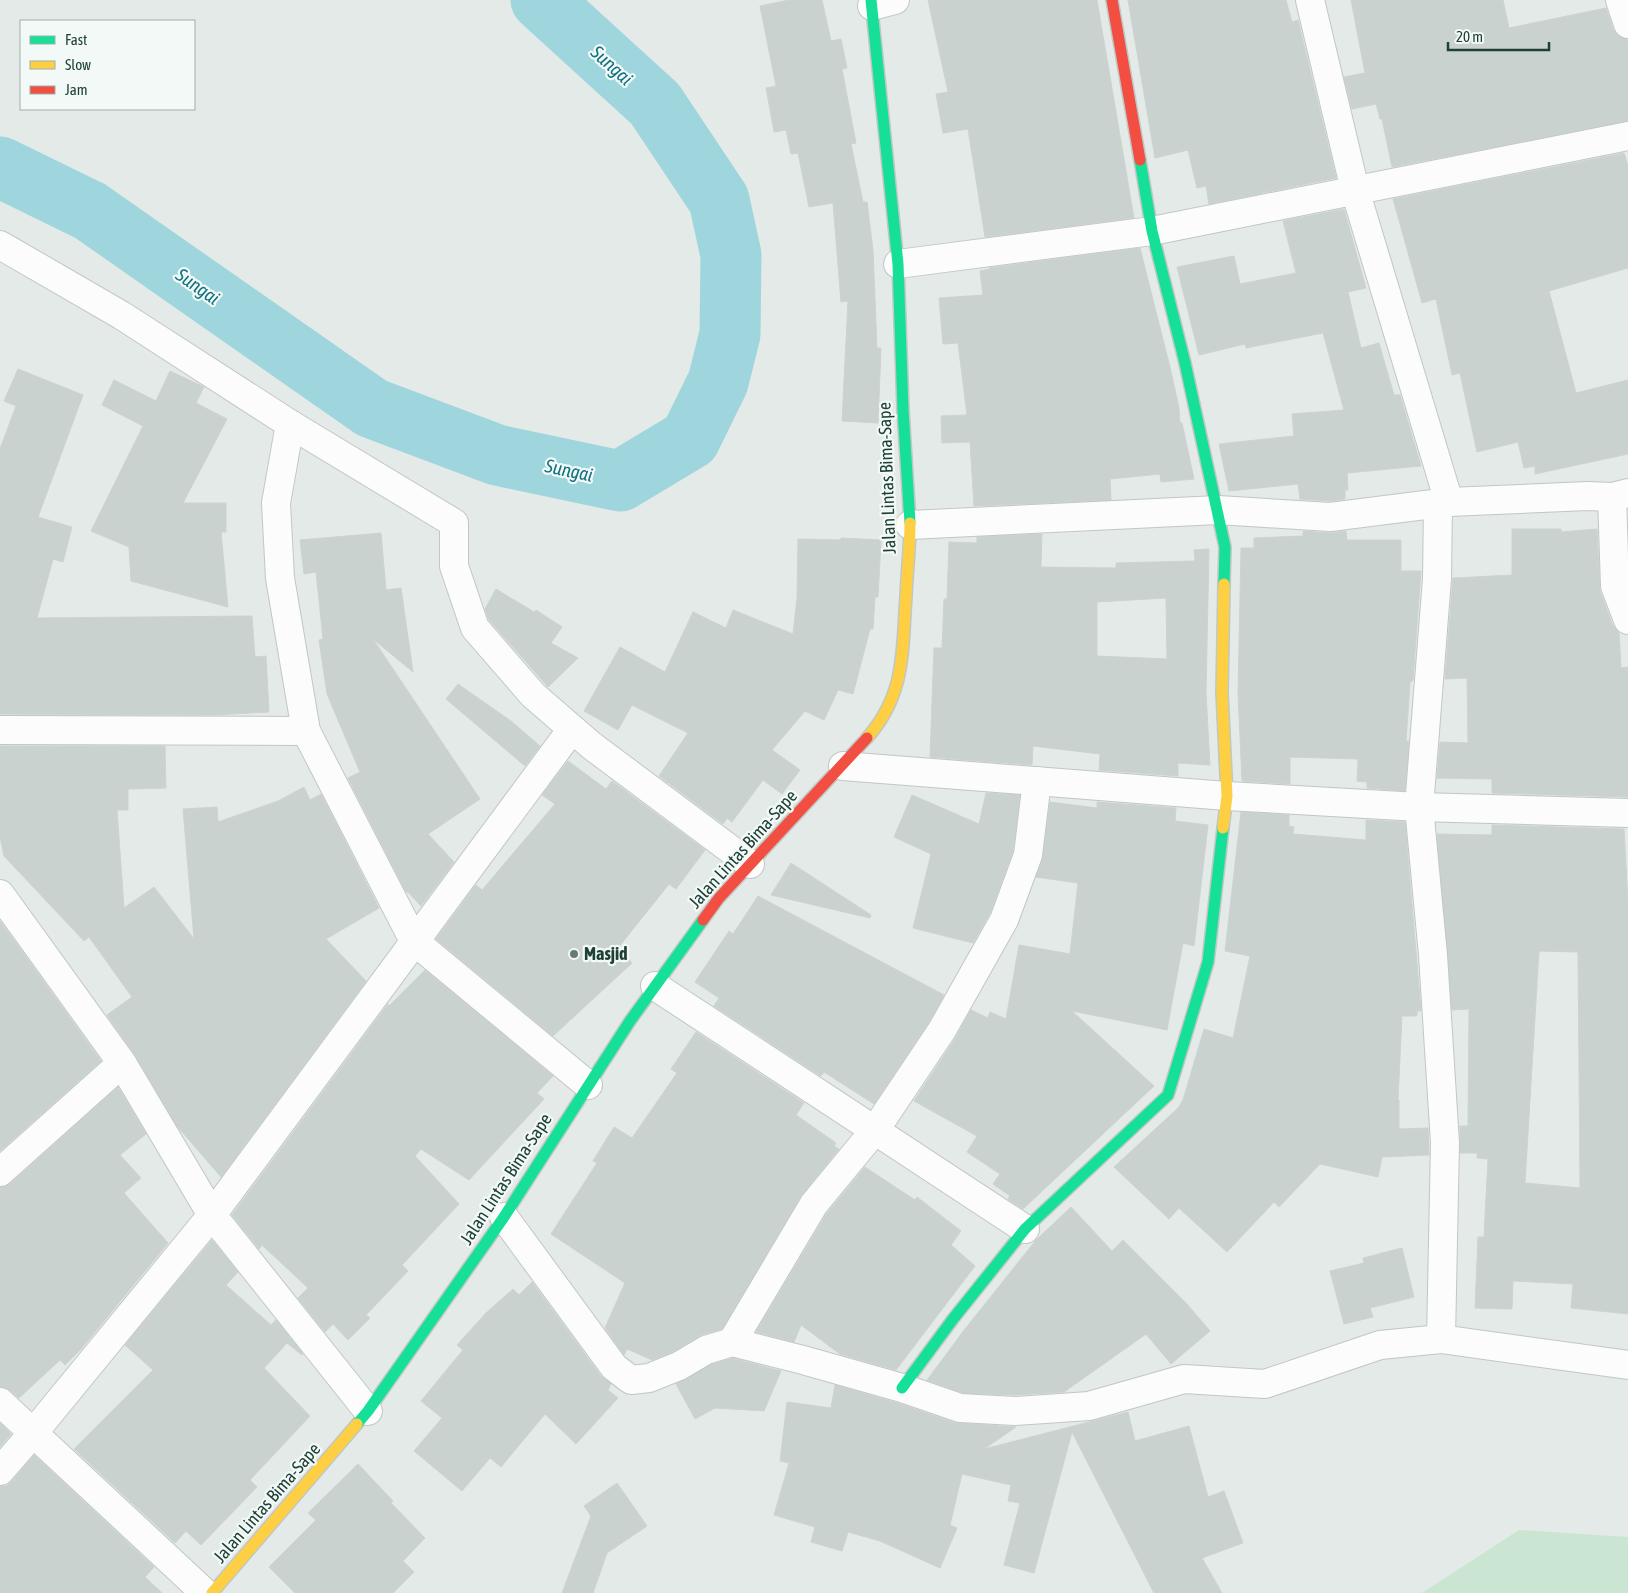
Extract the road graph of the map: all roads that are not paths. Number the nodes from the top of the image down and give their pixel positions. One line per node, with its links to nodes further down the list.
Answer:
1 (1112, 0): 8 (main road)
2 (1310, 0): 7 (street)
3 (1620, 0): 5 (street)
4 (879, 2): 10 (main road, Jalan Lintas Bima-Sape)
5 (1628, 24)
6 (1628, 136): 7 (street)
7 (1355, 190): 8 (street); 13 (street)
8 (1152, 231): 10 (street); 14 (main road)
9 (0, 245): 11 (street)
10 (898, 264): 15 (main road, Jalan Lintas Bima-Sape)
11 (290, 424): 17 (street); 19 (street)
12 (1620, 495): 13 (street); 16 (street)
13 (1444, 503): 14 (street); 23 (street)
14 (1218, 510): 15 (street); 22 (main road)
15 (910, 525): 20 (main road, Jalan Lintas Bima-Sape)
16 (1628, 620)
17 (572, 729): 25 (street); 27 (street)
18 (0, 730): 19 (street)
19 (306, 731): 27 (street)
20 (843, 766): 21 (street); 25 (main road, Jalan Lintas Bima-Sape)
21 (1037, 781): 22 (street); 31 (street)
22 (1227, 796): 23 (street); 35 (main road)
23 (1419, 807): 24 (street); 36 (street)
24 (1628, 814)
25 (750, 864): 28 (main road, Jalan Lintas Bima-Sape)
26 (0, 894): 29 (street)
27 (414, 941): 30 (street); 33 (street)
28 (655, 986): 30 (main road, Jalan Lintas Bima-Sape); 31 (street)
29 (122, 1063): 32 (street); 33 (street)
30 (588, 1085): 34 (main road, Jalan Lintas Bima-Sape)
31 (875, 1130): 35 (street); 37 (street)
32 (0, 1172)
33 (212, 1215): 41 (street); 42 (street)
34 (504, 1217): 37 (street); 41 (main road, Jalan Lintas Bima-Sape)
35 (1025, 1229): 39 (main road)
36 (1441, 1339): 38 (street); 39 (street)
37 (732, 1342): 39 (street)
38 (1628, 1364)
39 (902, 1388)
40 (0, 1402): 42 (street)
41 (368, 1411): 45 (main road, Jalan Lintas Bima-Sape)
42 (34, 1432): 43 (street); 44 (street)
43 (0, 1471)
44 (205, 1593)
45 (212, 1593)

